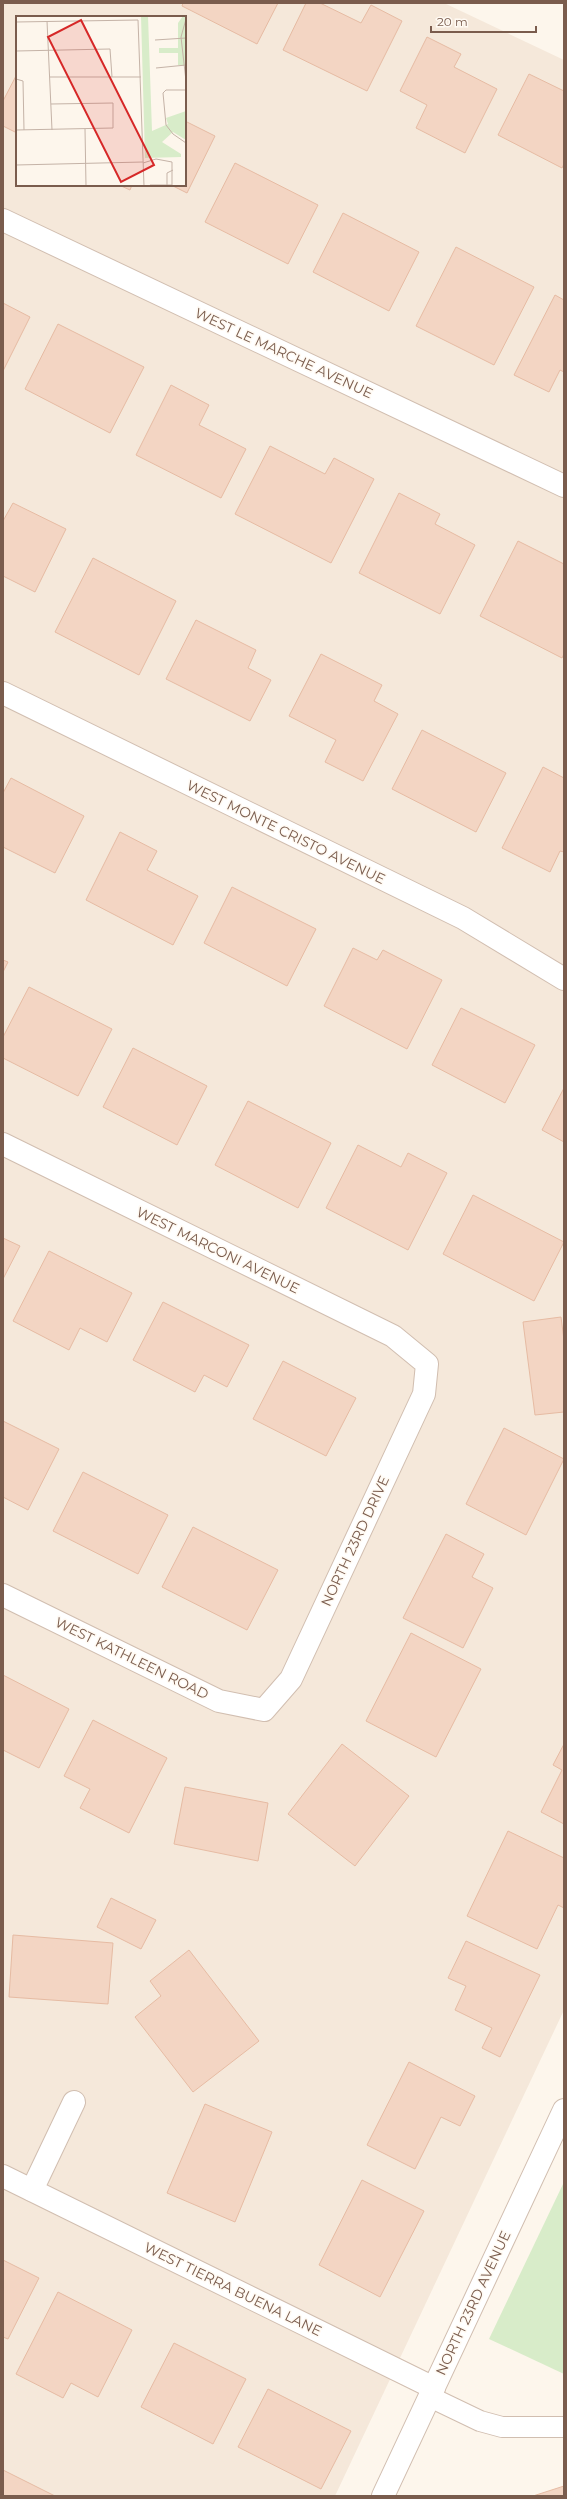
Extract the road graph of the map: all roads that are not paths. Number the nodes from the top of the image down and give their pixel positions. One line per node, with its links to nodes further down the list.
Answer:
1 (3, 220): 2 (street, WEST LE MARCHE AVENUE)
2 (564, 486)
3 (3, 693): 4 (street, WEST MONTE CRISTO AVENUE)
4 (564, 979)
5 (3, 1144): 6 (street, WEST MARCONI AVENUE)
6 (427, 1364): 8 (street, NORTH 23RD DRIVE)
7 (3, 1595): 8 (street, WEST KATHLEEN ROAD)
8 (264, 1710)
9 (74, 2102): 12 (street)
10 (564, 2110): 13 (street, NORTH 23RD AVENUE)
11 (3, 2176): 12 (street, WEST TIERRA BUENA LANE)
12 (32, 2190): 13 (street, WEST TIERRA BUENA LANE)
13 (432, 2392): 14 (lane); 15 (street, NORTH 23RD AVENUE)
14 (564, 2427)
15 (383, 2496)

